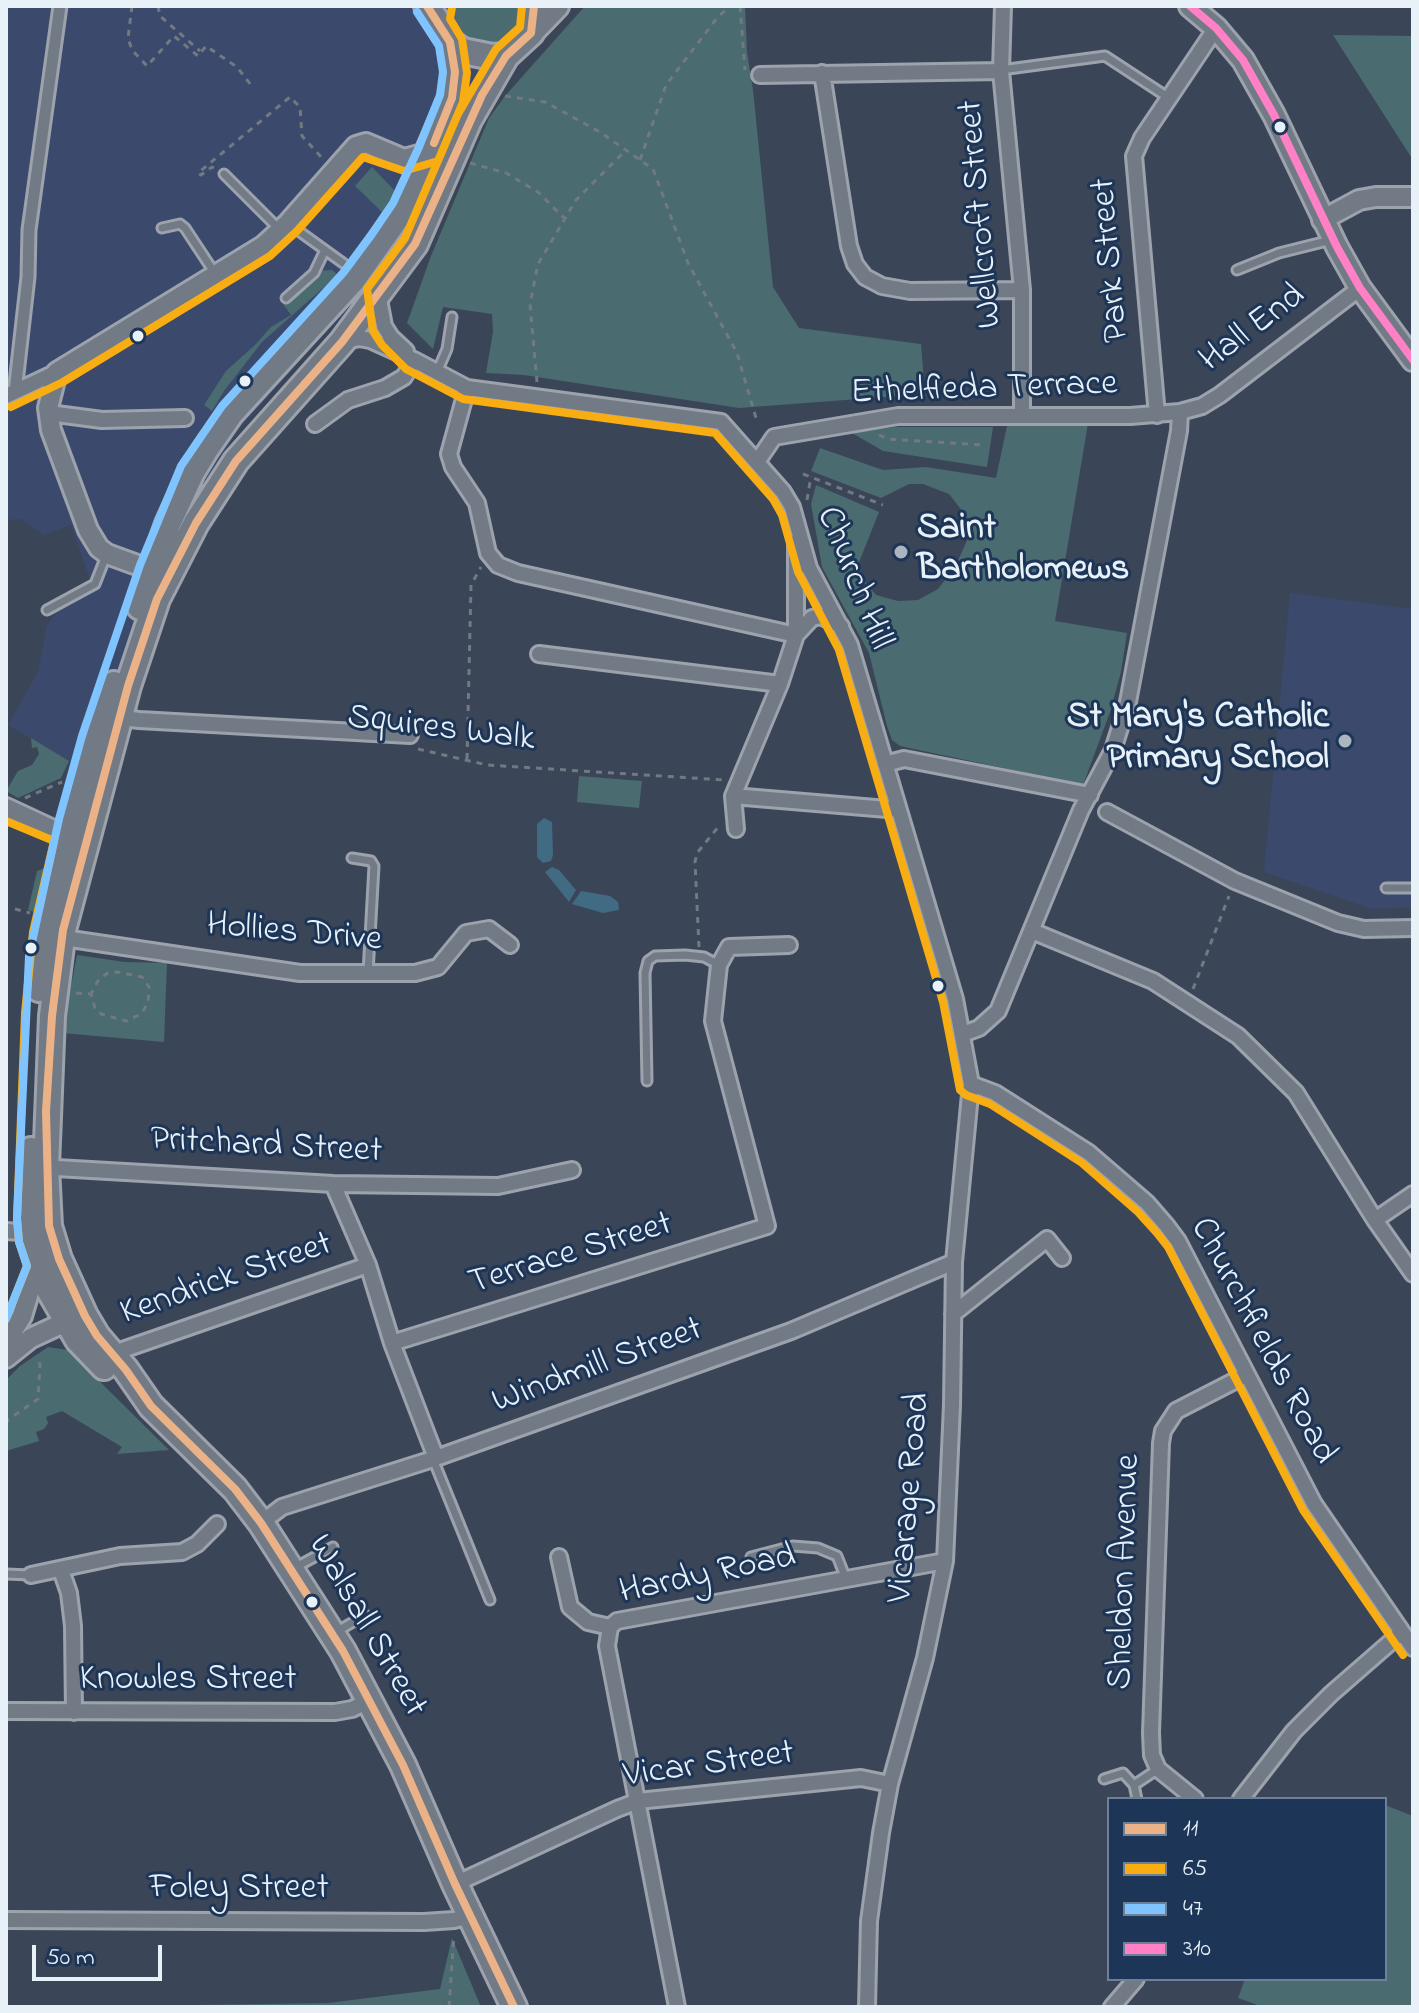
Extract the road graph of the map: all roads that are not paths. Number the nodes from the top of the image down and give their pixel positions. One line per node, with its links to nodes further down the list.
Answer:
1 (60, 6): 39 (street)
2 (534, 6): 8 (highway)
3 (557, 6): 8 (main road)
4 (1003, 6): 10 (street, Wellcroft Street)
5 (1190, 6): 7 (main road)
6 (439, 19): 9 (highway); 14 (highway)
7 (1216, 28): 13 (street, Park Street); 17 (main road)
8 (531, 33): 9 (highway)
9 (506, 56): 27 (highway)
10 (1001, 71): 11 (street); 13 (lane); 26 (street, Wellcroft Street)
11 (822, 73): 12 (street); 26 (street)
12 (760, 75)
13 (1169, 98): 42 (street, Park Street)
14 (430, 152): 18 (street); 37 (highway)
15 (224, 174): 18 (lane)
16 (1413, 197): 17 (street)
17 (1322, 220): 20 (main road)
18 (284, 226): 21 (lane); 24 (street)
19 (162, 228): 24 (lane)
20 (1333, 240): 23 (lane); 25 (main road)
21 (325, 250): 22 (lane); 28 (lane)
22 (343, 263)
23 (1237, 270)
24 (216, 276): 35 (street)
25 (1360, 288): 34 (main road); 40 (street, Hall End)
26 (1022, 290): 43 (street, Wellcroft Street)
27 (378, 294): 29 (highway); 31 (street, Church Hill)
28 (286, 298)
29 (363, 316): 31 (street, Church Hill); 32 (highway); 37 (highway)
30 (452, 317): 36 (lane)
31 (391, 337): 33 (street, Church Hill)
32 (342, 342): 33 (street, Church Hill); 47 (highway)
33 (414, 360): 36 (street, Church Hill); 45 (street)
34 (1413, 360)
35 (57, 372): 39 (street); 41 (street)
36 (437, 372): 38 (street, Church Hill)
37 (255, 387): 50 (highway)
38 (467, 388): 46 (street, Church Hill); 53 (street)
39 (11, 394)
40 (1180, 412): 42 (street, Ethelfleda Terrace); 59 (street)
41 (49, 413): 44 (street); 49 (street)
42 (1157, 415): 43 (street, Ethelfleda Terrace)
43 (1022, 416): 46 (street, Ethelfleda Terrace)
44 (185, 418)
45 (315, 424)
46 (757, 462): 48 (street, Church Hill)
47 (223, 480): 50 (street); 56 (highway)
48 (799, 506): 52 (street, Church Hill); 53 (street)
49 (107, 554): 50 (street); 51 (lane)
50 (151, 570): 56 (highway)
51 (47, 610)
52 (841, 626): 53 (street); 58 (street, Church Hill)
53 (796, 635): 55 (street)
54 (539, 654): 55 (street)
55 (780, 684): 60 (street)
56 (112, 716): 57 (street); 65 (highway, Walsall Street)
57 (409, 741)
58 (885, 764): 59 (street); 62 (street, Church Hill)
59 (1090, 795): 70 (street)
60 (734, 802): 62 (street); 64 (street)
61 (12, 805): 65 (street)
62 (899, 810): 76 (street, Church Hill)
63 (1107, 812): 69 (street)
64 (736, 829)
65 (77, 834): 71 (highway, Walsall Street)
66 (352, 858): 75 (lane)
67 (1386, 888): 68 (lane)
68 (1413, 888)
69 (1413, 928)
70 (1032, 931): 76 (street); 83 (street)
71 (53, 937): 75 (street, Hollies Drive); 79 (highway, Walsall Street); 79 (highway, Walsall Street)
72 (510, 945): 75 (street, Hollies Drive)
73 (789, 945): 74 (street)
74 (719, 965): 77 (lane); 93 (street, Terrace Street)
75 (368, 973)
76 (963, 1034): 78 (street, Church Hill)
77 (647, 1081)
78 (971, 1084): 86 (street, Vicarage Road); 96 (street, Churchfields Road)
79 (38, 1167): 81 (street, Pritchard Street); 84 (highway, Walsall Street)
80 (572, 1170): 81 (street, Pritchard Street)
81 (333, 1184): 88 (street)
82 (1413, 1194): 83 (street)
83 (1375, 1220): 89 (street)
84 (28, 1229): 87 (highway, Walsall Street)
85 (1062, 1258): 91 (street)
86 (954, 1262): 91 (street, Vicarage Road); 97 (street, Windmill Street)
87 (49, 1263): 90 (highway, Walsall Street); 92 (street)
88 (368, 1265): 93 (street); 95 (street, Kendrick Street)
89 (1413, 1274)
90 (71, 1312): 94 (street); 95 (highway, Walsall Street)
91 (953, 1314): 103 (street, Vicarage Road)
92 (6, 1342)
93 (392, 1343): 97 (street)
94 (6, 1358)
95 (107, 1361): 98 (highway, Walsall Street)
96 (1246, 1375): 112 (street, Churchfields Road); 118 (street, Sheldon Avenue)
97 (434, 1458): 98 (street, Windmill Street); 109 (lane)
98 (261, 1523): 105 (highway, Walsall Street)
99 (217, 1524): 104 (street)
100 (333, 1547): 105 (lane)
101 (559, 1557): 111 (street)
102 (751, 1557): 108 (lane)
103 (945, 1561): 108 (street, Hardy Road); 120 (street, Vicarage Road)
104 (61, 1570): 107 (street); 117 (street)
105 (290, 1570): 113 (highway, Walsall Street)
106 (6, 1574): 107 (lane)
107 (31, 1575)
108 (846, 1579): 111 (street, Hardy Road)
109 (490, 1600)
110 (365, 1615): 113 (lane)
111 (610, 1627): 125 (street, Hardy Road)
112 (1401, 1633): 114 (street, Churchfields Road); 124 (street)
113 (331, 1635): 115 (highway, Walsall Street)
114 (1413, 1648)
115 (368, 1701): 117 (street, Knowles Street); 126 (highway, Walsall Street)
116 (6, 1711): 117 (street, Knowles Street)
117 (74, 1712)
118 (1158, 1769): 121 (lane); 123 (street)
119 (1104, 1779): 121 (lane)
120 (890, 1784): 125 (street, Vicar Street); 132 (street, Vicarage Road)
121 (1134, 1785): 122 (lane)
122 (1137, 1797)
123 (1193, 1797)
124 (1243, 1797)
125 (638, 1801): 126 (street, Vicar Street); 131 (street, Hardy Road)
126 (455, 1884): 127 (highway, Walsall Street)
127 (462, 1918): 128 (street, Foley Street); 130 (highway, Walsall Street)
128 (6, 1920)
129 (1134, 1981): 133 (street)
130 (514, 2007)
131 (677, 2007)
132 (867, 2007)
133 (1112, 2007)

